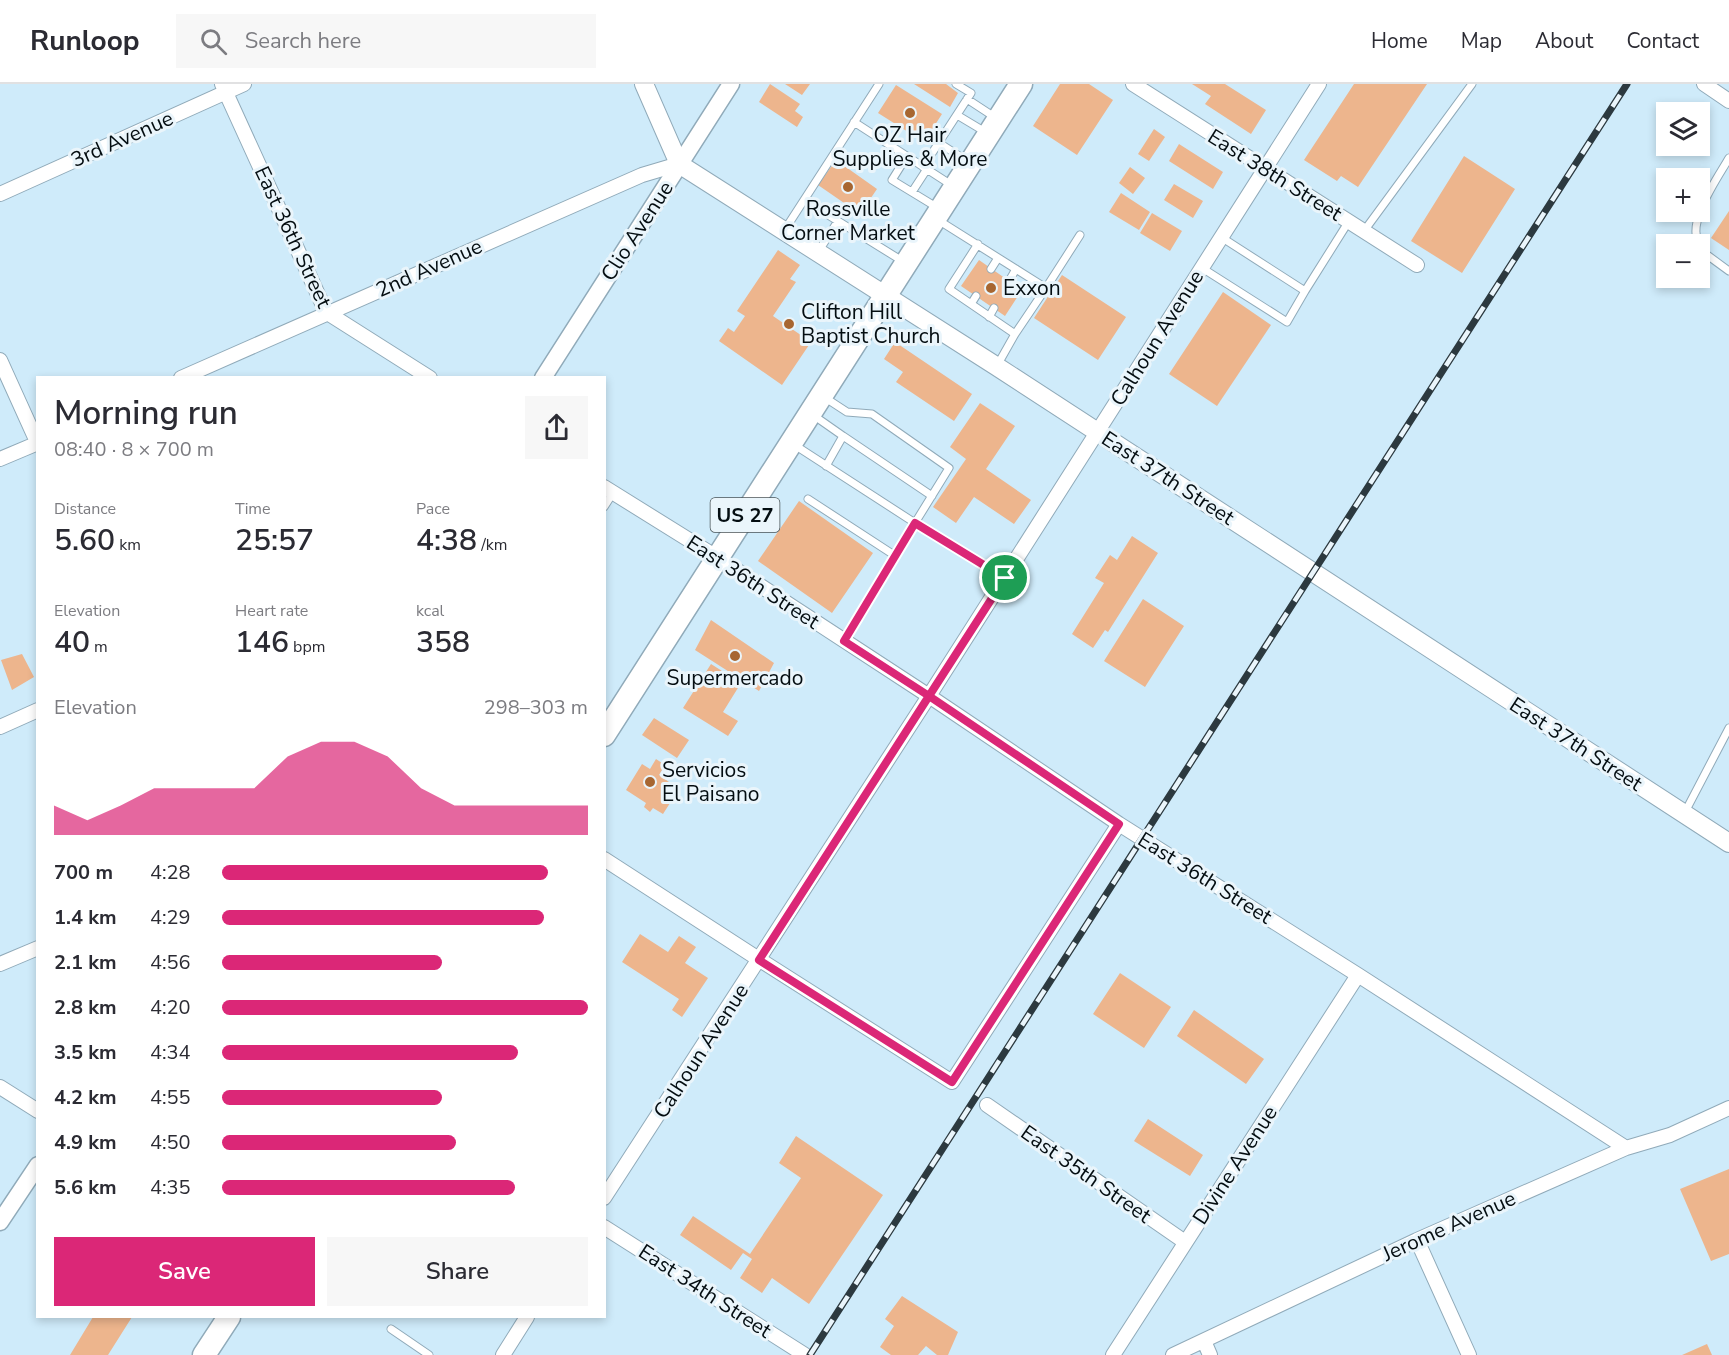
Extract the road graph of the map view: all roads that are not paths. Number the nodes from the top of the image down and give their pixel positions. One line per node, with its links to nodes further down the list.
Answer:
1 (244, 84): 11 (street, 3rd Avenue)
2 (644, 84): 21 (main road)
3 (731, 84): 21 (street, Clio Avenue)
4 (879, 84): 15 (lane)
5 (956, 84): 12 (lane)
6 (1021, 84): 16 (highway, US 27)
7 (1133, 84): 23 (street, East 38th Street)
8 (1319, 84): 23 (street, Calhoun Avenue)
9 (1472, 84): 32 (lane)
10 (1704, 84): 13 (street)
11 (224, 88): 26 (street, 3rd Avenue); 53 (street, East 36th Street)
12 (967, 99): 14 (lane); 16 (lane)
13 (1729, 101)
14 (957, 115): 16 (lane); 17 (lane)
15 (854, 122): 18 (lane); 27 (lane)
16 (994, 126): 20 (highway, US 27)
17 (939, 143): 20 (lane); 22 (lane)
18 (907, 156): 22 (lane); 25 (lane)
19 (1729, 158): 33 (lane)
20 (970, 163): 24 (highway, US 27)
21 (680, 164): 31 (main road, East 37th Street); 53 (street, 2nd Avenue); 60 (street, Clio Avenue)
22 (925, 168): 24 (lane); 25 (lane)
23 (1264, 168): 30 (street, East 38th Street); 35 (street, Calhoun Avenue)
24 (955, 187): 28 (highway, US 27)
25 (912, 192): 28 (lane)
26 (0, 194)
27 (804, 201): 29 (lane); 31 (lane)
28 (937, 214): 36 (lane); 40 (highway, US 27)
29 (837, 221): 37 (lane); 40 (lane)
30 (1349, 221): 32 (street, East 38th Street); 48 (lane)
31 (784, 231): 37 (main road, East 37th Street)
32 (1364, 231): 41 (street, East 38th Street)
33 (1695, 234)
34 (1080, 235): 47 (lane)
35 (1221, 237): 42 (street, Calhoun Avenue); 48 (lane)
36 (978, 244): 39 (lane); 51 (lane)
37 (818, 252): 49 (main road, East 37th Street)
38 (1710, 257): 45 (lane)
39 (998, 258): 43 (lane); 44 (lane)
40 (906, 263): 49 (highway, US 27)
41 (1418, 265)
42 (1202, 268): 48 (lane); 62 (street, Calhoun Avenue)
43 (991, 269)
44 (1016, 269): 46 (lane); 47 (lane)
45 (1729, 270)
46 (1009, 281)
47 (1046, 288): 55 (lane)
48 (1305, 291)
49 (886, 295): 57 (main road, East 37th Street); 61 (highway, US 27)
50 (976, 296): 51 (lane)
51 (971, 304): 54 (lane)
52 (994, 308): 54 (lane)
53 (326, 312): 58 (street, 2nd Avenue); 59 (street, East 36th Street)
54 (989, 317): 55 (lane)
55 (1015, 334): 57 (lane)
56 (0, 360): 64 (street)
57 (996, 366): 62 (main road, East 37th Street)
58 (185, 376)
59 (427, 376)
60 (544, 376)
61 (816, 404): 63 (lane); 66 (highway, US 27); 70 (lane)
62 (1097, 432): 75 (street, Calhoun Avenue); 82 (main road, East 37th Street)
63 (843, 436): 68 (lane); 70 (lane)
64 (36, 441)
65 (36, 443): 67 (street)
66 (791, 443): 68 (lane); 74 (highway, US 27)
67 (0, 459)
68 (826, 465): 72 (lane)
69 (609, 490): 74 (street, East 36th Street)
70 (932, 496): 72 (lane)
71 (808, 499): 73 (lane)
72 (915, 523): 73 (lane); 75 (lane)
73 (894, 555): 76 (lane)
74 (718, 558): 76 (street, East 36th Street); 81 (highway, US 27)
75 (1005, 578): 77 (street, Calhoun Avenue)
76 (844, 641): 77 (street, East 36th Street)
77 (929, 696): 83 (street, East 36th Street); 87 (street, Calhoun Avenue)
78 (36, 711): 79 (street)
79 (0, 727)
80 (1729, 729): 82 (lane)
81 (606, 732)
82 (1684, 814): 84 (main road, East 37th Street)
83 (1119, 824): 87 (street); 89 (street, East 36th Street)
84 (1729, 843)
85 (606, 860): 87 (street)
86 (36, 949): 88 (street)
87 (759, 960): 96 (street, Calhoun Avenue)
88 (0, 964)
89 (1358, 975): 94 (street, East 36th Street); 100 (street, Divine Avenue)
90 (0, 1087): 93 (street)
91 (987, 1106): 100 (street, East 35th Street)
92 (1729, 1108): 94 (street, Jerome Avenue)
93 (36, 1110)
94 (1626, 1148): 99 (street, Jerome Avenue)
95 (36, 1168): 97 (street)
96 (606, 1195)
97 (0, 1222)
98 (606, 1228): 108 (street, East 34th Street)
99 (1417, 1240): 104 (street, Jerome Avenue); 112 (street)
100 (1185, 1242): 109 (street, Divine Avenue)
101 (228, 1318): 105 (highway)
102 (526, 1318): 107 (street)
103 (391, 1329): 106 (lane)
104 (1204, 1341): 110 (street, Jerome Avenue); 111 (street)
105 (204, 1355)
106 (429, 1355)
107 (503, 1355)
108 (805, 1355)
109 (1113, 1355)
110 (1173, 1355)
111 (1210, 1355)
112 (1469, 1355)

